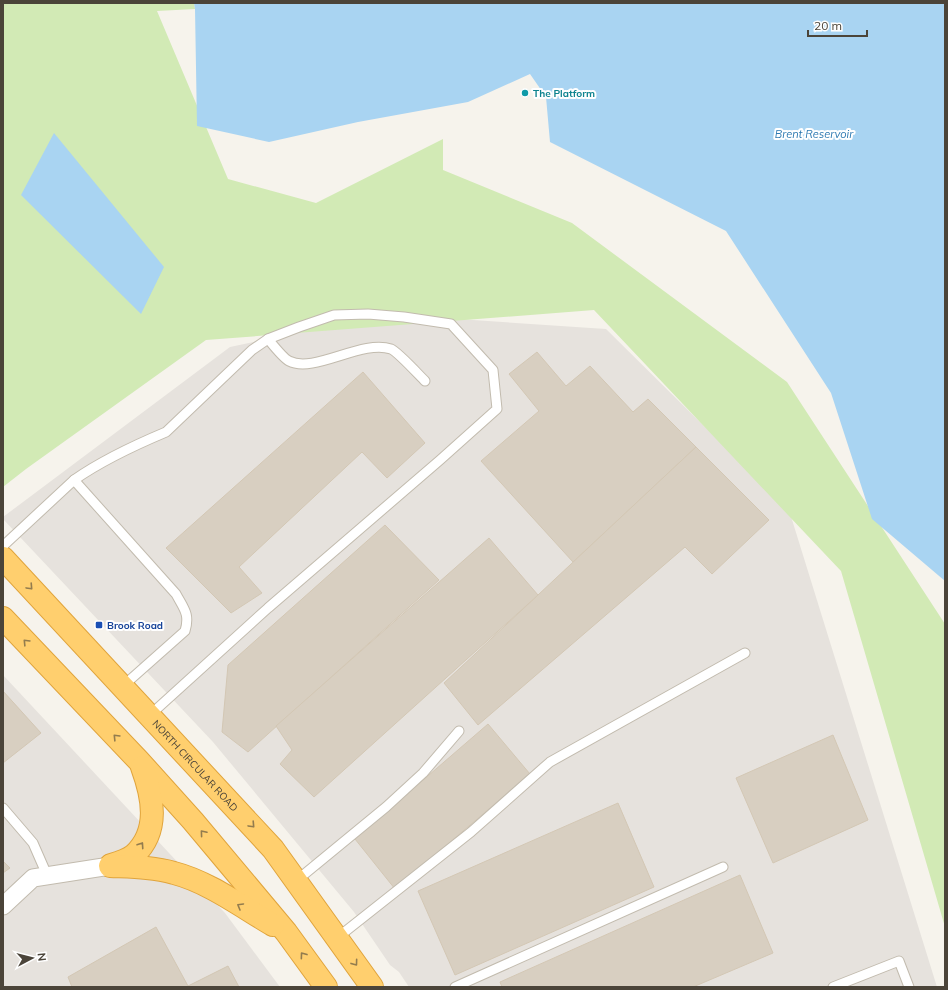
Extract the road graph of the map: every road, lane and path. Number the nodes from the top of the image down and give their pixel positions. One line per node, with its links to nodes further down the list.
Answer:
1 (268, 339): 2 (lane); 3 (lane); 9 (lane)
2 (424, 381)
3 (74, 480): 4 (lane); 8 (lane)
4 (3, 546)
5 (3, 558): 8 (highway, NORTH CIRCULAR ROAD, one-way to 8)
6 (3, 618): 11 (highway, one-way to 6)
7 (745, 654): 19 (lane)
8 (123, 686): 9 (highway, NORTH CIRCULAR ROAD)
9 (150, 715): 16 (highway, NORTH CIRCULAR ROAD, one-way to 16)
10 (459, 731): 16 (lane)
11 (139, 761): 13 (highway, one-way to 11); 18 (highway, one-way to 11)
12 (3, 808): 15 (lane)
13 (110, 866): 15 (street); 18 (highway, one-way to 13)
14 (723, 867): 22 (lane)
15 (47, 876): 17 (street)
16 (296, 881): 19 (highway, NORTH CIRCULAR ROAD)
17 (3, 906)
18 (286, 932): 20 (highway, one-way to 18)
19 (336, 938): 21 (highway, NORTH CIRCULAR ROAD, one-way to 21)
20 (326, 987)
21 (372, 987)
22 (455, 987)
23 (833, 987): 24 (lane)
24 (909, 987)

